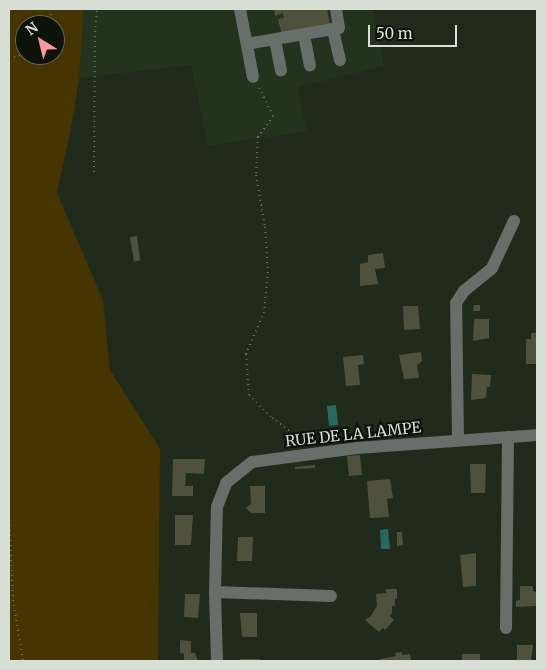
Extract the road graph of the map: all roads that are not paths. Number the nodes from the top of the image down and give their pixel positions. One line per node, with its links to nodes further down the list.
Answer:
1 (240, 9): 6 (street)
2 (336, 9): 3 (street)
3 (333, 30): 4 (street); 7 (street)
4 (304, 35): 5 (street); 8 (street)
5 (275, 40): 6 (street); 9 (street)
6 (247, 44): 10 (street)
7 (340, 60)
8 (310, 66)
9 (281, 70)
10 (254, 77)
11 (514, 221): 14 (street)
12 (537, 435): 13 (street, RUE DE LA LAMPE)
13 (508, 437): 14 (street, RUE DE LA LAMPE); 17 (street)
14 (458, 439): 15 (street, RUE DE LA LAMPE)
15 (215, 592): 16 (street); 18 (street)
16 (331, 596)
17 (506, 628)
18 (217, 661)

